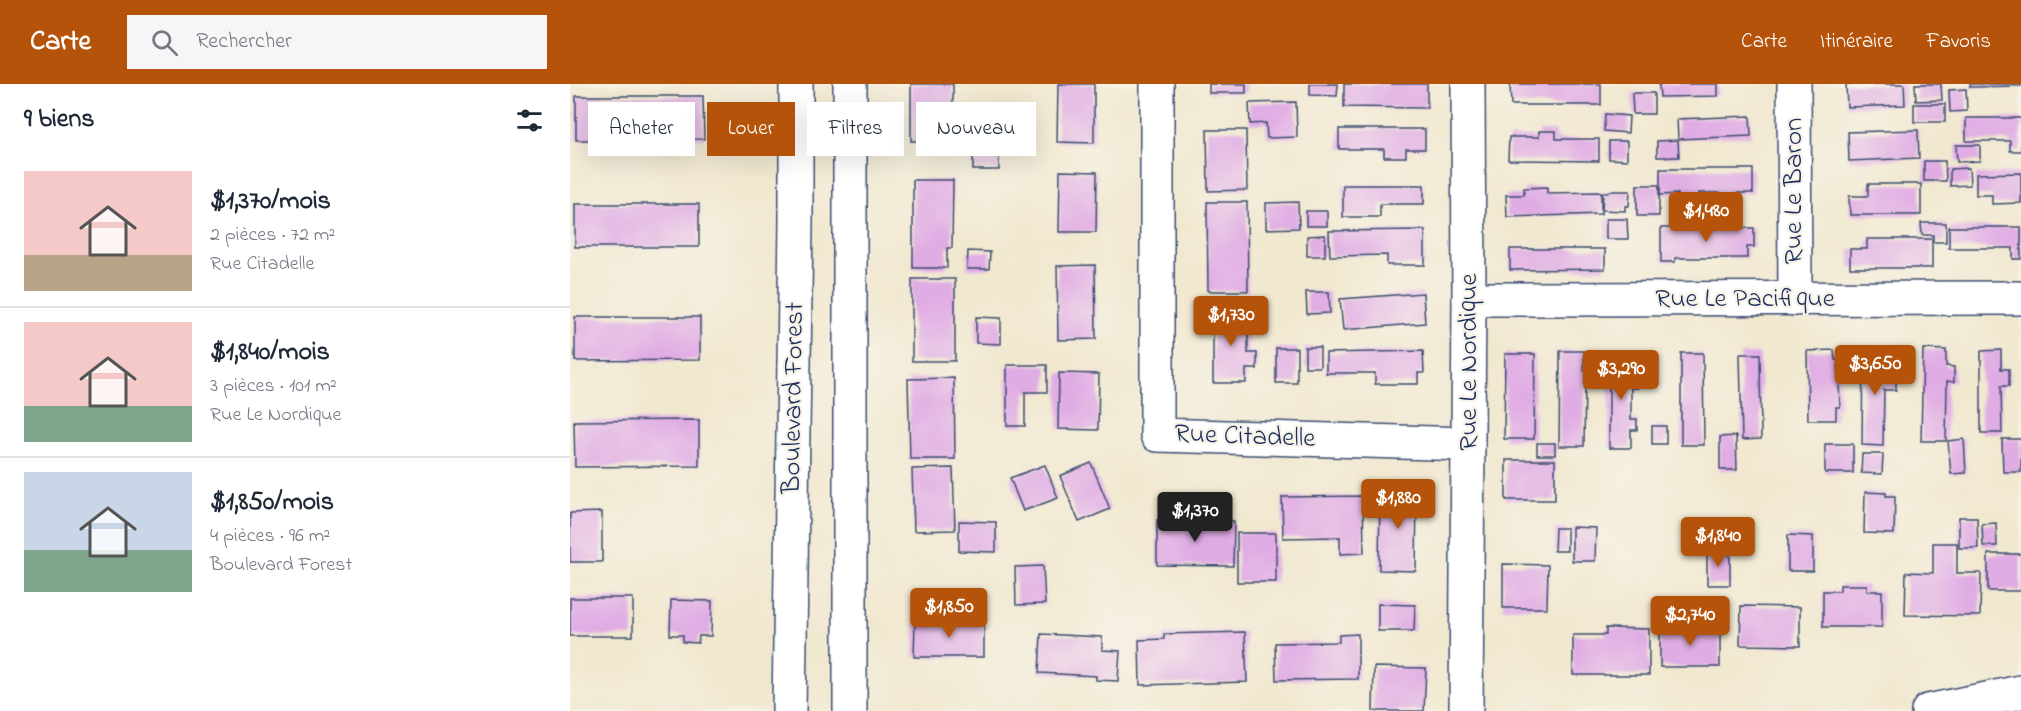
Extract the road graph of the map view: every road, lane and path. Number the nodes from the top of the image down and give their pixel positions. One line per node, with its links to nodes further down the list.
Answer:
1 (796, 84): 11 (street, Boulevard Forest)
2 (850, 84): 12 (street, Boulevard Forest)
3 (1156, 84): 9 (street, Rue Citadelle)
4 (1468, 84): 7 (street, Rue Le Nordique)
5 (1794, 84): 8 (street, Rue Le Baron)
6 (2021, 298): 8 (street, Rue Le Pacifique)
7 (1469, 299): 8 (street, Rue Le Pacifique); 9 (street, Rue Le Nordique)
8 (1795, 299)
9 (1468, 444): 13 (street, Rue Le Nordique)
10 (2021, 692): 14 (street)
11 (789, 711)
12 (850, 711)
13 (1466, 711)
14 (1928, 711)

